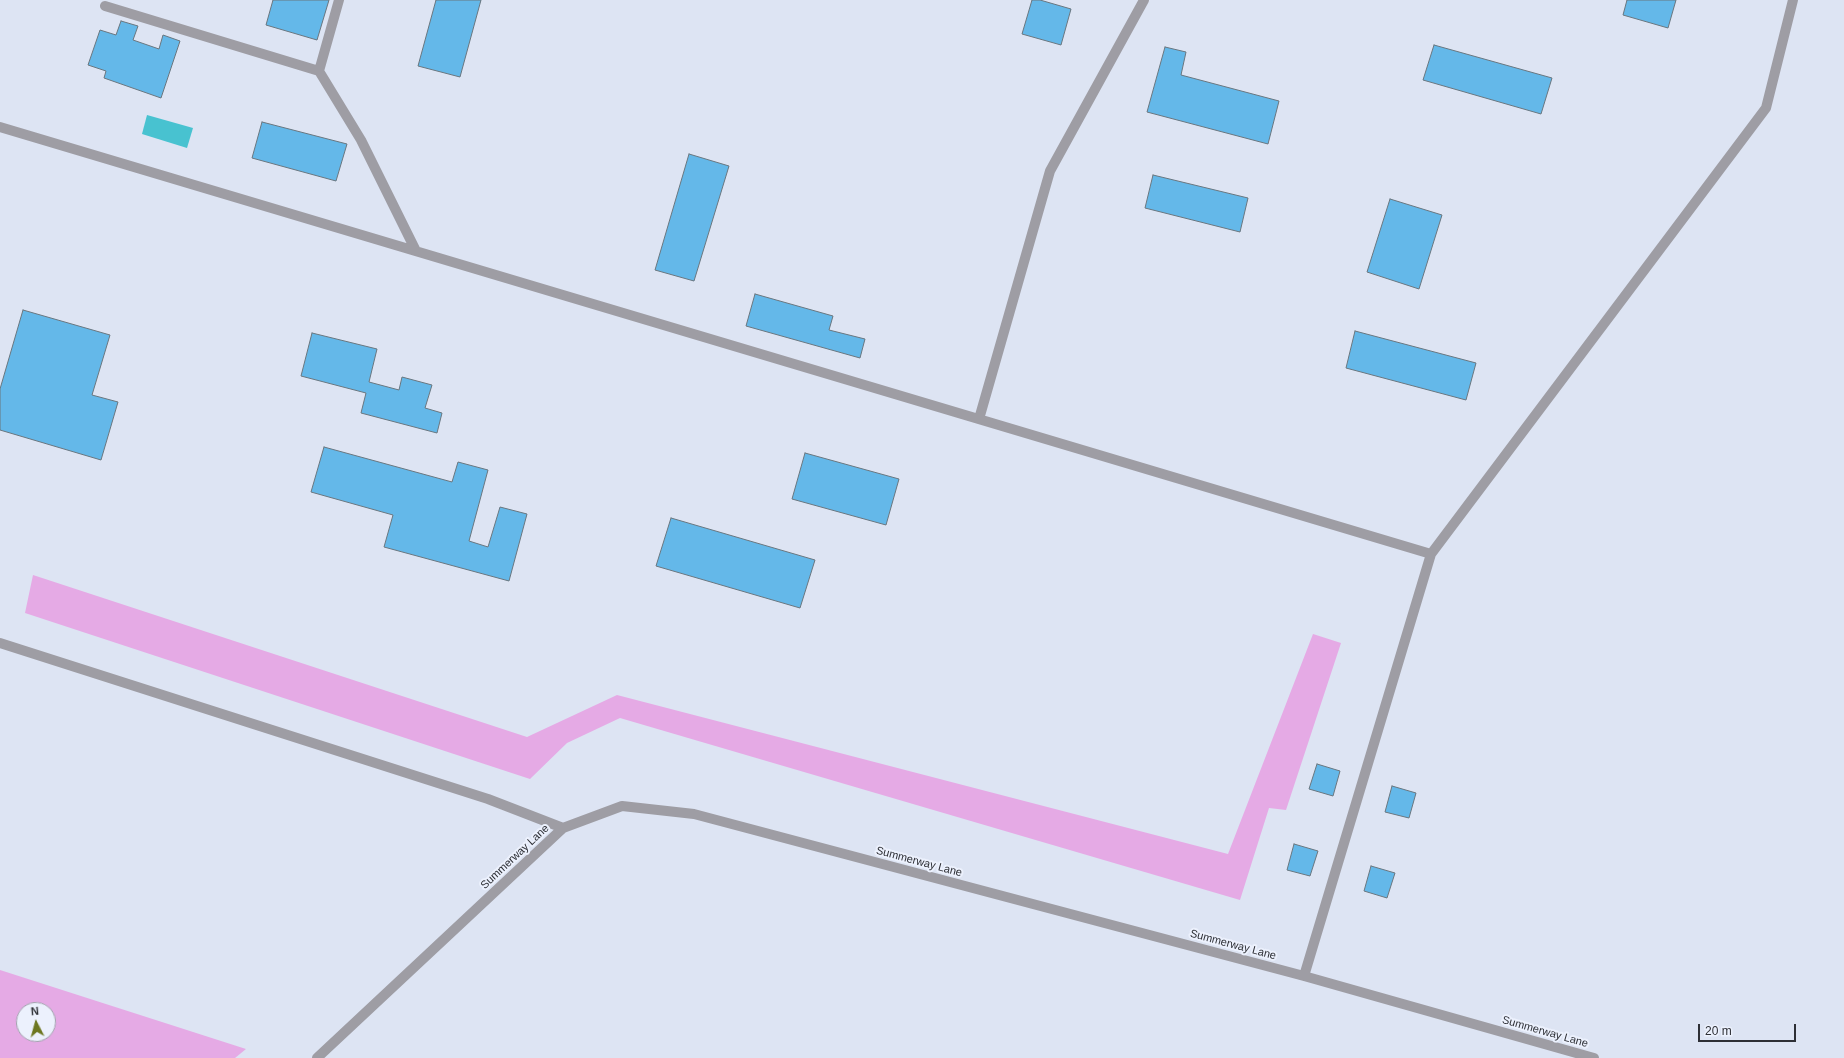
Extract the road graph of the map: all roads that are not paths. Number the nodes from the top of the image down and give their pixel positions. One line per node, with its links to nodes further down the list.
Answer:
1 (339, 0): 5 (street)
2 (1144, 0): 8 (street)
3 (1793, 0): 9 (street)
4 (105, 6): 5 (street)
5 (319, 71): 7 (street)
6 (0, 127): 7 (street)
7 (416, 251): 8 (street)
8 (979, 419): 9 (street)
9 (1431, 554): 12 (street)
10 (0, 643): 11 (street)
11 (563, 828): 12 (street, Summerway Lane); 13 (street, Summerway Lane)
12 (1304, 976): 14 (street, Summerway Lane)
13 (317, 1058)
14 (1594, 1058)

